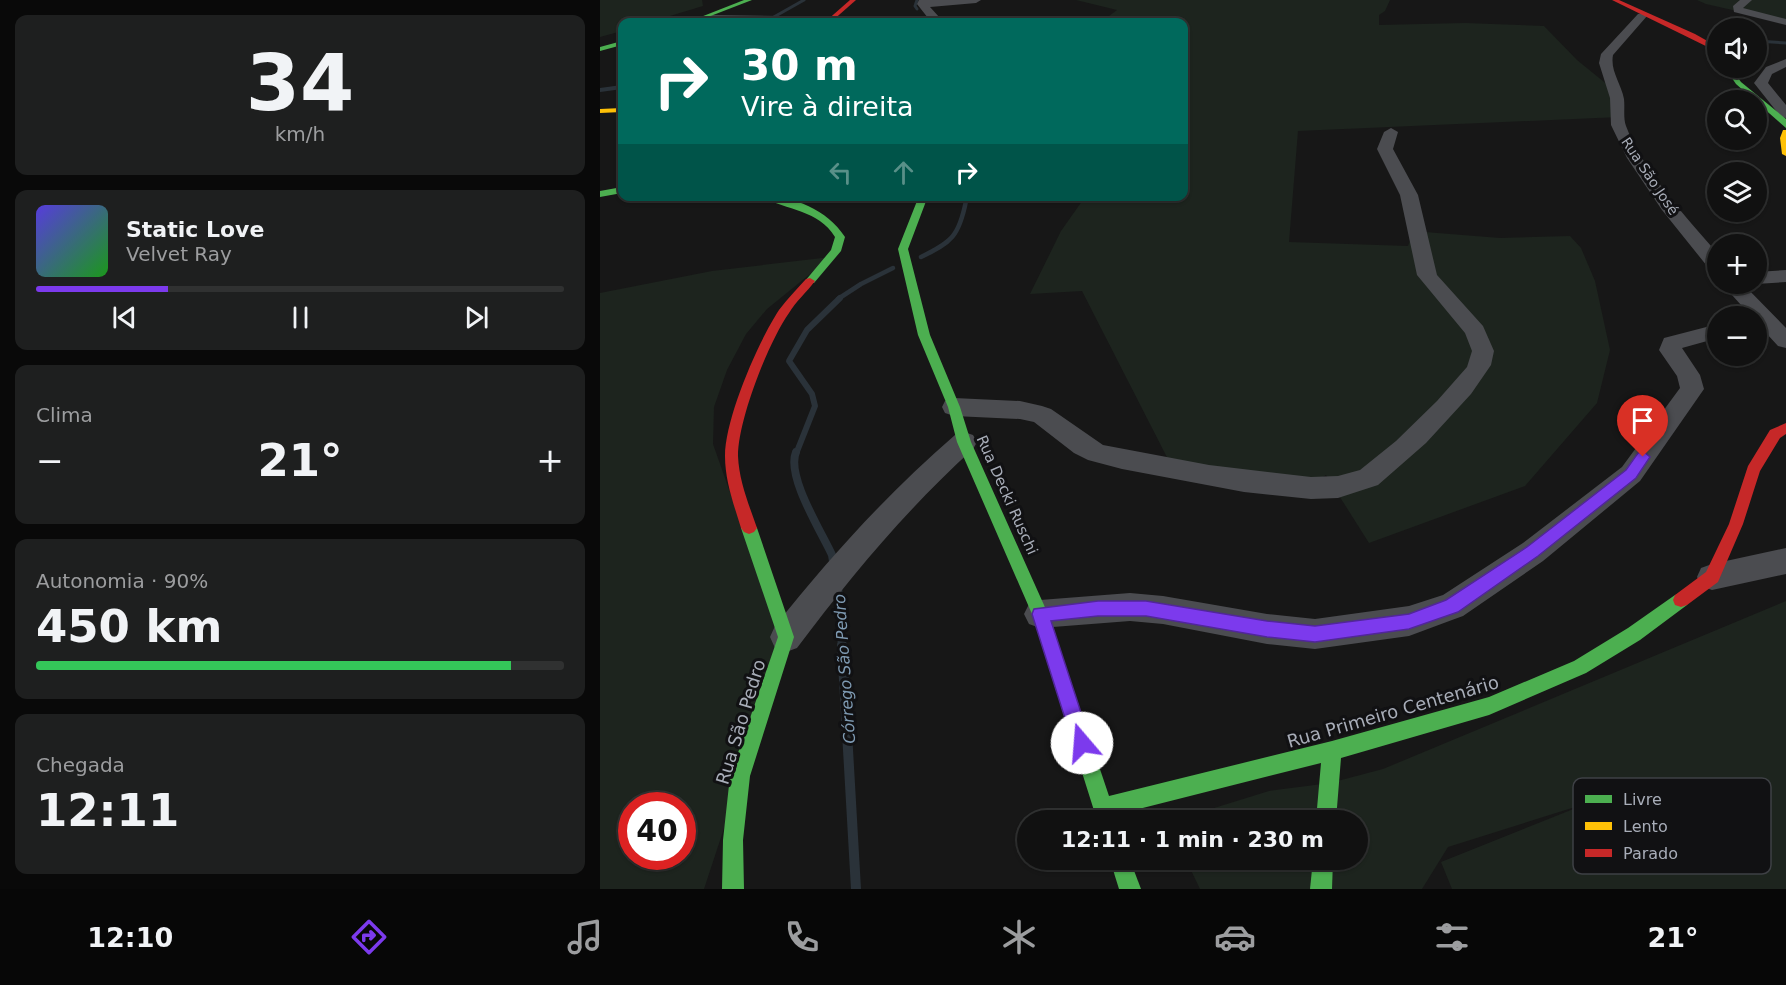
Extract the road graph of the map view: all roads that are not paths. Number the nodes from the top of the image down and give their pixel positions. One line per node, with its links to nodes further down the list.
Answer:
1 (749, 0): 8 (street)
2 (853, 0): 9 (street)
3 (976, 0): 6 (street)
4 (1615, 0): 7 (street)
5 (1748, 0): 11 (street)
6 (923, 2): 10 (street)
7 (1642, 16): 12 (street); 26 (street, Rua São José)
8 (708, 18)
9 (833, 18)
10 (934, 18)
11 (1786, 22)
12 (1707, 43)
13 (618, 44): 14 (street)
14 (600, 49)
15 (1786, 63): 19 (street)
16 (1735, 78): 19 (street)
17 (618, 110): 18 (street)
18 (600, 111)
19 (1786, 122): 21 (street)
20 (1391, 132): 34 (street)
21 (1786, 154)
22 (618, 191): 23 (street)
23 (600, 194)
24 (779, 201): 40 (street)
25 (922, 201): 34 (street, Rua Decki Ruschi)
26 (1707, 254)
27 (1786, 276): 28 (street)
28 (1767, 277)
29 (1740, 294): 30 (street)
30 (1750, 306)
31 (1767, 325): 33 (street)
32 (1707, 334): 39 (street)
33 (1786, 341)
34 (954, 407): 36 (street, Rua Decki Ruschi)
35 (1786, 428): 38 (street, Rua Primeiro Centenário)
36 (964, 441): 39 (street, Rua Decki Ruschi); 40 (street)
37 (1786, 561): 38 (street)
38 (1712, 577): 41 (street, Rua Primeiro Centenário)
39 (1040, 614): 42 (street, Rua Decki Ruschi)
40 (786, 637): 45 (street, Rua São Pedro)
41 (1332, 751): 43 (street, Rua Primeiro Centenário); 44 (street)
42 (1104, 810)
43 (1119, 810)
44 (1327, 810)
45 (733, 840): 48 (street); 49 (street, Rua São Pedro)
46 (1123, 870): 50 (street)
47 (1322, 870): 51 (street)
48 (719, 889)
49 (733, 889)
50 (1130, 889)
51 (1321, 889)

